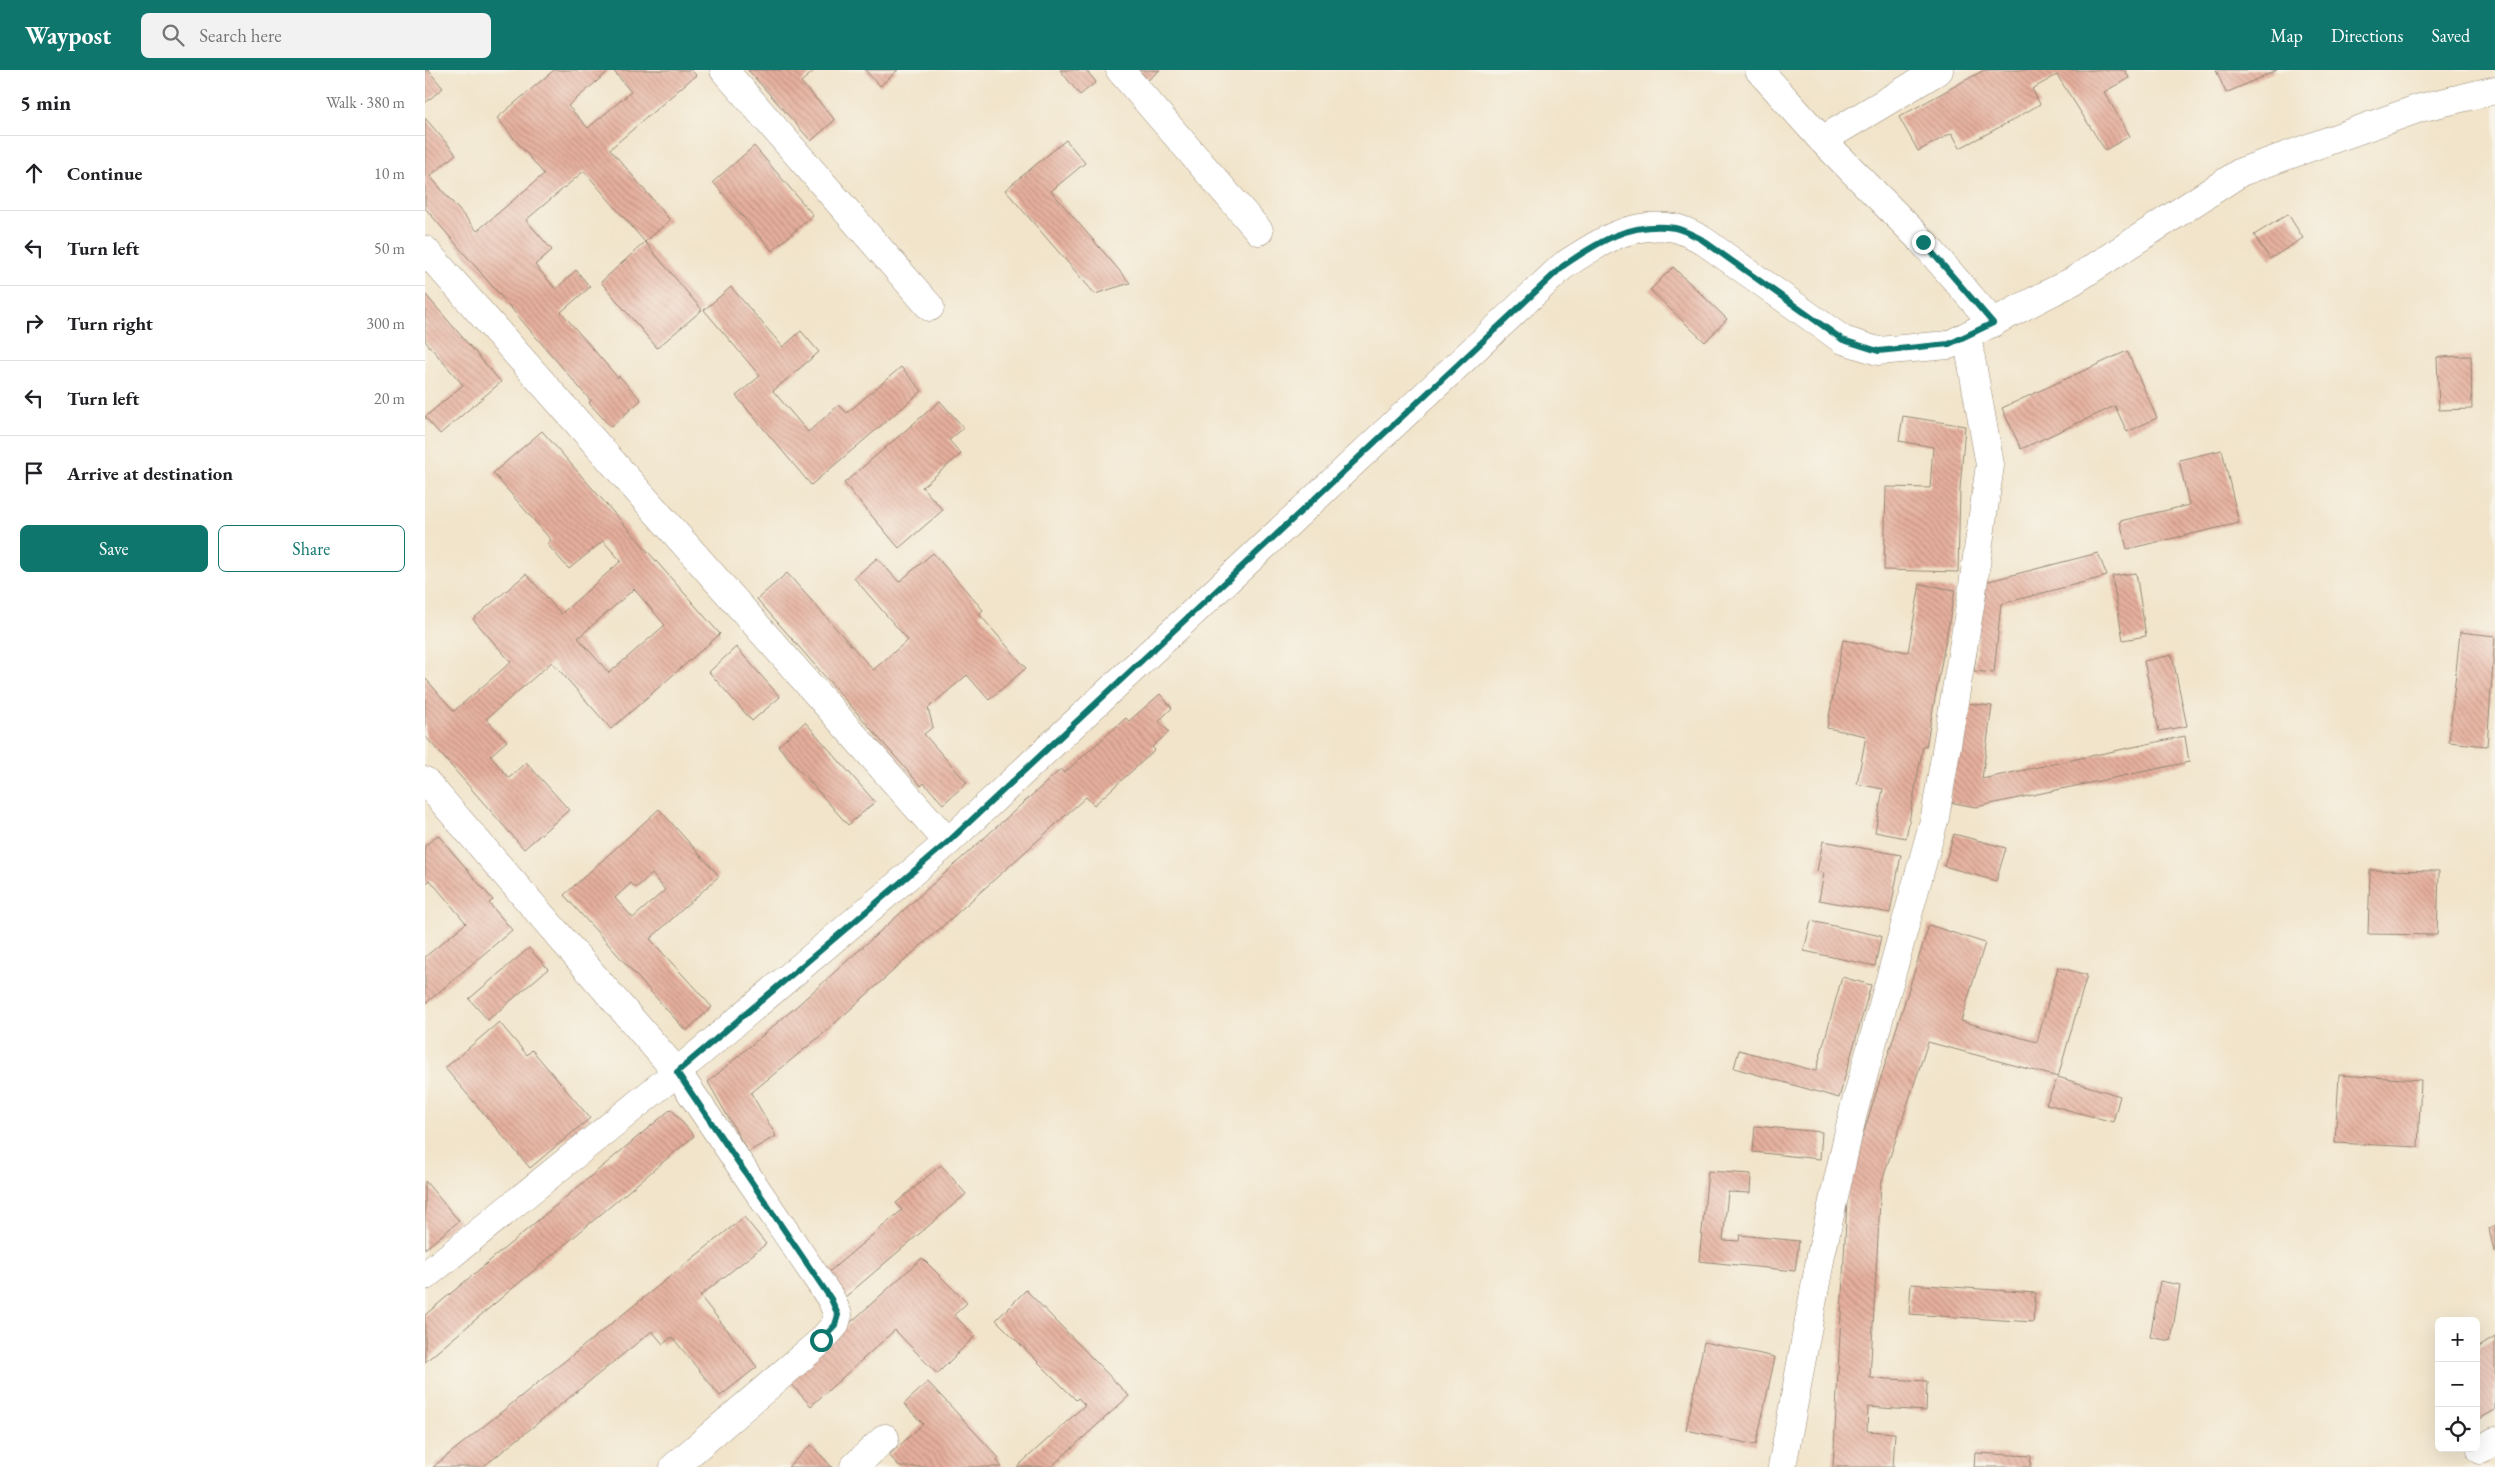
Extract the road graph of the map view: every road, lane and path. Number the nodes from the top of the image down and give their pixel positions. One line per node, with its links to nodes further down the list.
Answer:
1 (724, 70): 9 (street)
2 (1120, 70): 7 (street)
3 (1759, 70): 6 (street)
4 (1939, 70): 6 (street)
5 (2495, 90): 10 (street)
6 (1822, 140): 10 (street)
7 (1259, 231)
8 (425, 250): 13 (street)
9 (930, 307)
10 (1993, 323): 11 (street)
11 (1967, 336): 13 (street); 19 (street)
12 (425, 780): 14 (street)
13 (948, 842): 14 (street)
14 (677, 1072): 15 (street); 17 (street)
15 (425, 1276)
16 (885, 1438): 18 (street)
17 (674, 1467)
18 (854, 1467)
19 (1782, 1467)

